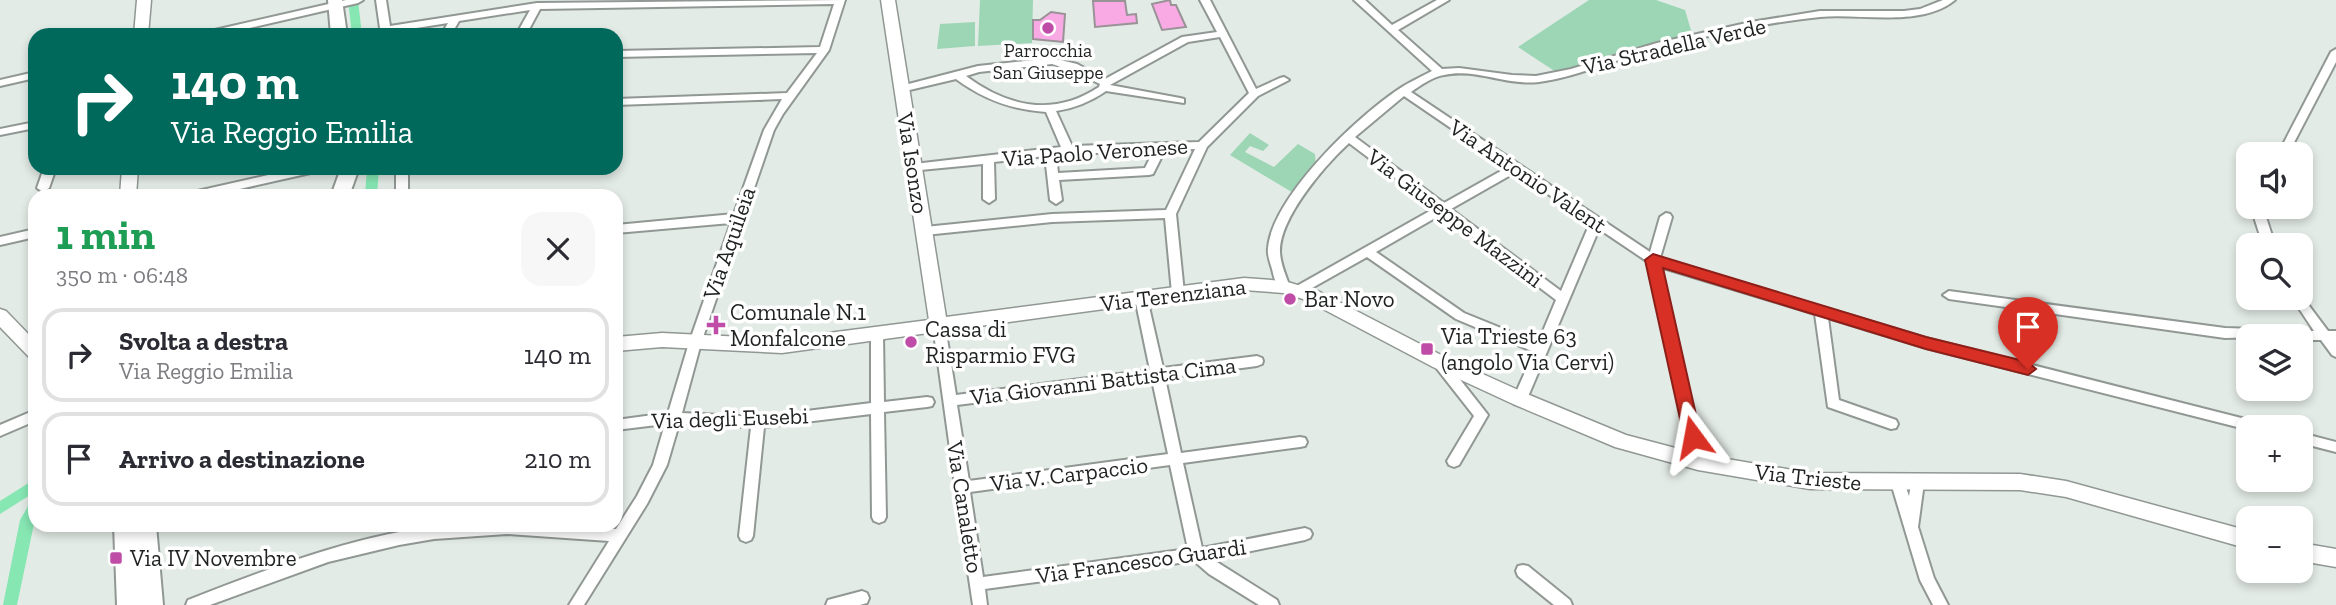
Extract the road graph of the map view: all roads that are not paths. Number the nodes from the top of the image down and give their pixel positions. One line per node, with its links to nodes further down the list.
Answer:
1 (144, 0): 13 (street)
2 (381, 0): 16 (street)
3 (888, 0): 32 (street, Via Isonzo)
4 (1205, 0): 21 (street)
5 (1359, 0): 20 (street)
6 (1444, 0): 20 (street)
7 (1950, 0): 25 (street, Via Stradella Verde)
8 (840, 1): 10 (street); 22 (street, Via Aquileia)
9 (344, 2): 14 (street); 15 (main road)
10 (697, 2): 11 (street)
11 (537, 6): 12 (street); 19 (street)
12 (455, 19): 17 (street); 18 (street)
13 (142, 28)
14 (235, 28)
15 (340, 28)
16 (385, 28)
17 (407, 28)
18 (450, 28)
19 (525, 28)
20 (1392, 29): 25 (street)
21 (1223, 34): 33 (street); 35 (street)
22 (824, 50): 24 (street); 36 (street, Via Aquileia)
23 (2336, 52): 26 (street)
24 (623, 54)
25 (1439, 72): 34 (street)
26 (2323, 74): 29 (street); 43 (street)
27 (958, 75): 32 (street); 33 (street); 39 (street)
28 (28, 77): 31 (street)
29 (2336, 78)
30 (1284, 80): 35 (street)
31 (0, 83)
32 (900, 83): 49 (street, Via Isonzo)
33 (1105, 85): 38 (street); 39 (street)
34 (1403, 91): 42 (street); 50 (street, Via Antonio Valent)
35 (1254, 94): 45 (street)
36 (790, 96): 37 (street); 61 (street, Via Aquileia)
37 (623, 102)
38 (1180, 102)
39 (1050, 110): 46 (street)
40 (28, 126): 41 (street)
41 (0, 132)
42 (1348, 137): 58 (street, Via Giuseppe Mazzini); 69 (street)
43 (2289, 142)
44 (1162, 145): 45 (street, Via Paolo Veronese); 46 (street, Via Paolo Veronese); 53 (street)
45 (1202, 145): 59 (street)
46 (1068, 150): 47 (street, Via Paolo Veronese)
47 (1050, 152): 48 (street, Via Paolo Veronese); 53 (street)
48 (988, 159): 49 (street, Via Paolo Veronese); 56 (street, Via Paolo Veronese)
49 (914, 168): 64 (street, Via Isonzo)
50 (1515, 168): 58 (street); 62 (street, Via Antonio Valent)
51 (48, 175): 54 (street)
52 (285, 175): 55 (street)
53 (1053, 177): 57 (street)
54 (43, 188)
55 (224, 189)
56 (989, 199)
57 (1056, 200)
58 (1444, 209): 67 (street); 73 (street, Via Giuseppe Mazzini)
59 (1170, 214): 64 (street); 70 (street)
60 (1666, 217): 68 (street)
61 (738, 218): 63 (street); 80 (street, Via Aquileia)
62 (1597, 223): 68 (street, Via Antonio Valent); 73 (street)
63 (623, 228)
64 (925, 231): 77 (street, Via Isonzo)
65 (28, 235): 66 (street)
66 (0, 241)
67 (1369, 253): 69 (street); 83 (street)
68 (1653, 260): 75 (street, Via Antonio Valent); 104 (street)
69 (1298, 290): 70 (street, Via Terenziana); 86 (street, Via Trieste)
70 (1178, 293): 72 (street, Via Terenziana)
71 (1949, 295): 79 (street)
72 (1141, 298): 77 (street, Via Terenziana); 87 (street)
73 (1563, 299): 83 (street)
74 (2308, 310): 79 (street)
75 (1821, 311): 95 (street, Via Antonio Valent); 97 (street)
76 (0, 316): 82 (street)
77 (939, 326): 78 (street, Via Terenziana); 89 (street, Via Canaletto)
78 (877, 334): 80 (street, Via Terenziana); 91 (street)
79 (2330, 335): 84 (street)
80 (695, 342): 81 (street, Via Terenziana); 93 (street, Via Aquileia)
81 (623, 343)
82 (28, 345)
83 (1541, 350): 88 (street)
84 (2336, 352)
85 (1257, 361): 87 (street, Via Giovanni Battista Cima)
86 (1439, 362): 88 (street, Via Trieste); 103 (street)
87 (1157, 375): 89 (street, Via Giovanni Battista Cima); 102 (street)
88 (1520, 399): 104 (street, Via Trieste)
89 (949, 401): 106 (street, Via Canaletto)
90 (927, 402): 91 (street, Via degli Eusebi)
91 (876, 408): 94 (street, Via degli Eusebi); 107 (street)
92 (28, 418): 98 (street)
93 (673, 418): 94 (street, Via degli Eusebi); 96 (street, Via degli Eusebi); 108 (street, Via Aquileia)
94 (758, 422): 116 (street)
95 (2236, 422)
96 (623, 424)
97 (1891, 424)
98 (0, 431)
99 (2313, 441): 101 (street)
100 (1300, 442): 102 (street, Via V. Carpaccio)
101 (2336, 447)
102 (1176, 460): 106 (street, Via V. Carpaccio); 118 (street)
103 (1454, 461)
104 (1698, 462): 105 (street, Via Trieste)
105 (1907, 483): 117 (street, Via Trieste); 132 (street)
106 (961, 488): 122 (street, Via Canaletto)
107 (879, 517)
108 (623, 530)
109 (125, 532): 124 (main road)
110 (146, 532): 125 (main road)
111 (450, 532): 126 (street)
112 (545, 532): 115 (street)
113 (622, 532): 115 (street, Via Aquileia)
114 (1305, 534): 118 (street, Via Francesco Guardi)
115 (620, 535): 127 (street, Via Aquileia)
116 (746, 536)
117 (2236, 536)
118 (1196, 554): 122 (street, Via Francesco Guardi); 130 (street)
119 (2313, 554): 120 (street)
120 (2336, 558)
121 (1523, 571): 131 (street)
122 (977, 584): 129 (street, Via Canaletto)
123 (862, 598): 128 (street)
124 (130, 605)
125 (151, 605)
126 (193, 605)
127 (576, 605)
128 (833, 605)
129 (980, 605)
130 (1272, 605)
131 (1565, 605)
132 (1941, 605)

